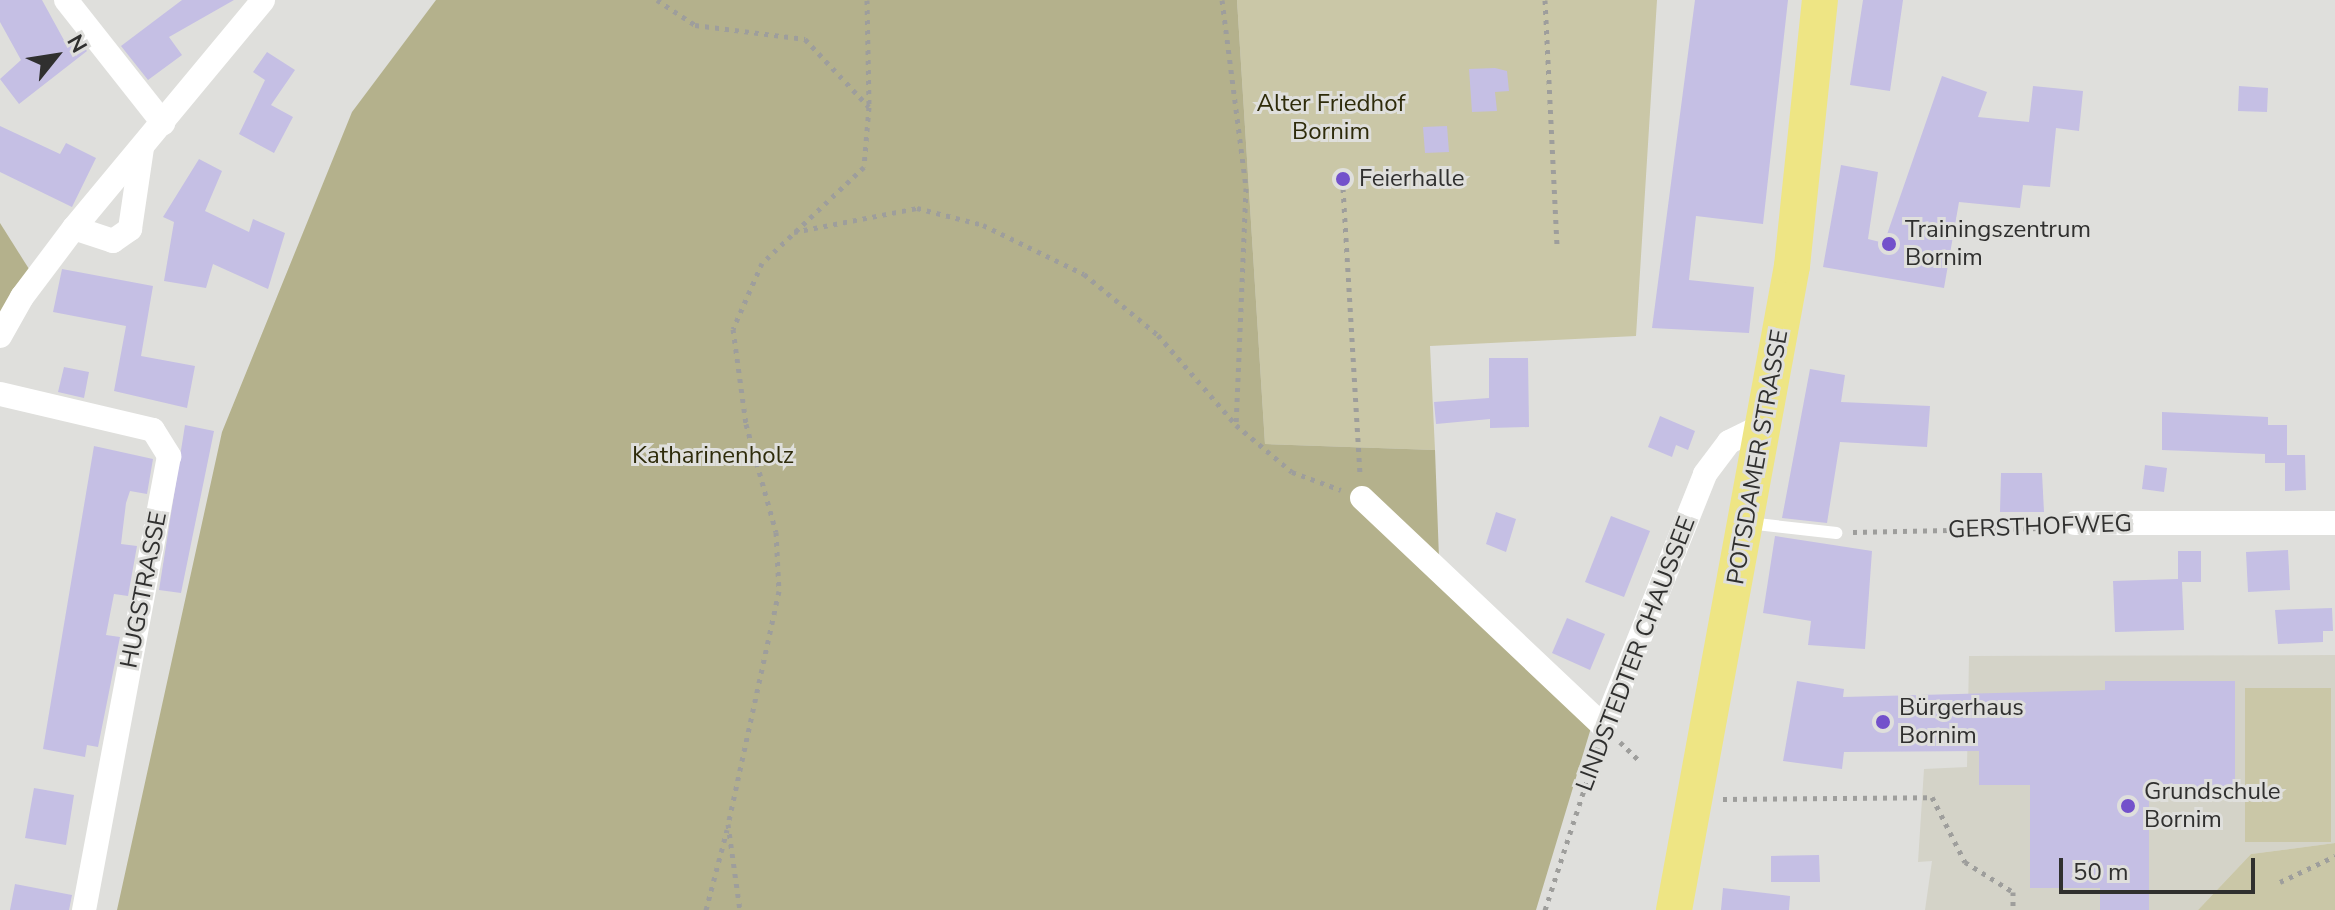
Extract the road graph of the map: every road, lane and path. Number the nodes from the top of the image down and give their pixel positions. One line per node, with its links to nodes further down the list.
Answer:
1 (66, 0): 9 (street)
2 (263, 0): 9 (street)
3 (657, 0): 8 (path)
4 (867, 0): 8 (path)
5 (1222, 0): 17 (path)
6 (1545, 0): 14 (path)
7 (1820, 0): 18 (main road, POTSDAMER STRASSE)
8 (869, 107): 13 (path)
9 (163, 123): 10 (street)
10 (142, 148): 12 (street); 12 (street)
11 (1343, 188): 19 (path)
12 (74, 228): 15 (street)
13 (793, 232): 17 (path); 26 (path)
14 (1557, 248)
15 (0, 336)
16 (0, 394): 29 (street, HUGSTRASSE)
17 (1236, 425): 19 (path)
18 (1764, 425): 20 (main road, POTSDAMER STRASSE); 24 (street, LINDSTEDTER CHAUSSEE)
19 (1362, 498): 24 (street)
20 (1746, 522): 23 (lane); 25 (main road, POTSDAMER STRASSE)
21 (2075, 523): 22 (street, GERSTHOFWEG); 23 (path, GERSTHOFWEG)
22 (2335, 523)
23 (1836, 533)
24 (1604, 727): 32 (path, LINDSTEDTER CHAUSSEE)
25 (1694, 799): 33 (main road, POTSDAMER STRASSE); 34 (path)
26 (728, 824): 30 (path); 31 (path)
27 (2335, 856): 28 (path)
28 (2280, 882)
29 (84, 910)
30 (706, 910)
31 (740, 910)
32 (1545, 910)
33 (1674, 910)
34 (2013, 910)

